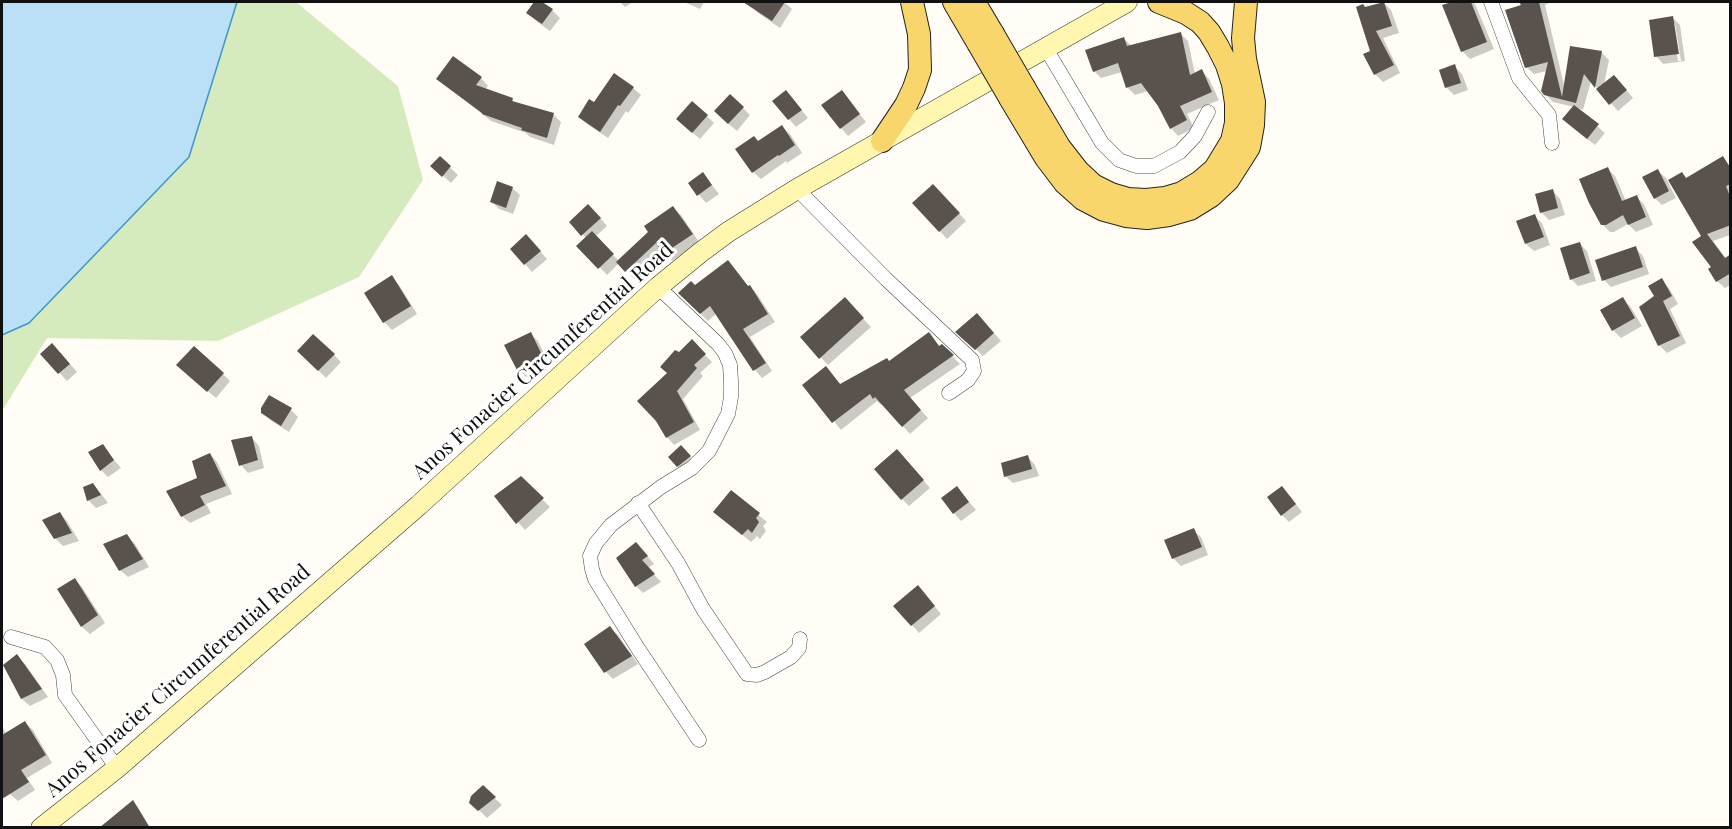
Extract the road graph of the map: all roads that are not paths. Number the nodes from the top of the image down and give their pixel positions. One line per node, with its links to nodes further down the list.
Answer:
1 (912, 2): 12 (main road)
2 (954, 2): 8 (main road)
3 (974, 2): 8 (main road)
4 (1127, 2): 9 (main road, Anos Fonacier Circumferential Road)
5 (1159, 2): 10 (main road)
6 (1246, 2): 10 (main road)
7 (1491, 2): 13 (street)
8 (986, 39): 10 (main road, bridge)
9 (1045, 47): 11 (street); 12 (main road, Anos Fonacier Circumferential Road)
10 (1241, 82)
11 (1208, 112)
12 (882, 141): 14 (main road, Anos Fonacier Circumferential Road)
13 (1552, 143)
14 (797, 189): 15 (main road, Anos Fonacier Circumferential Road); 16 (street)
15 (658, 287): 17 (street); 21 (main road, Anos Fonacier Circumferential Road)
16 (949, 393)
17 (638, 503): 19 (street); 20 (street)
18 (11, 637): 21 (street)
19 (800, 639)
20 (699, 740)
21 (117, 768): 22 (main road, Anos Fonacier Circumferential Road)
22 (42, 828)

